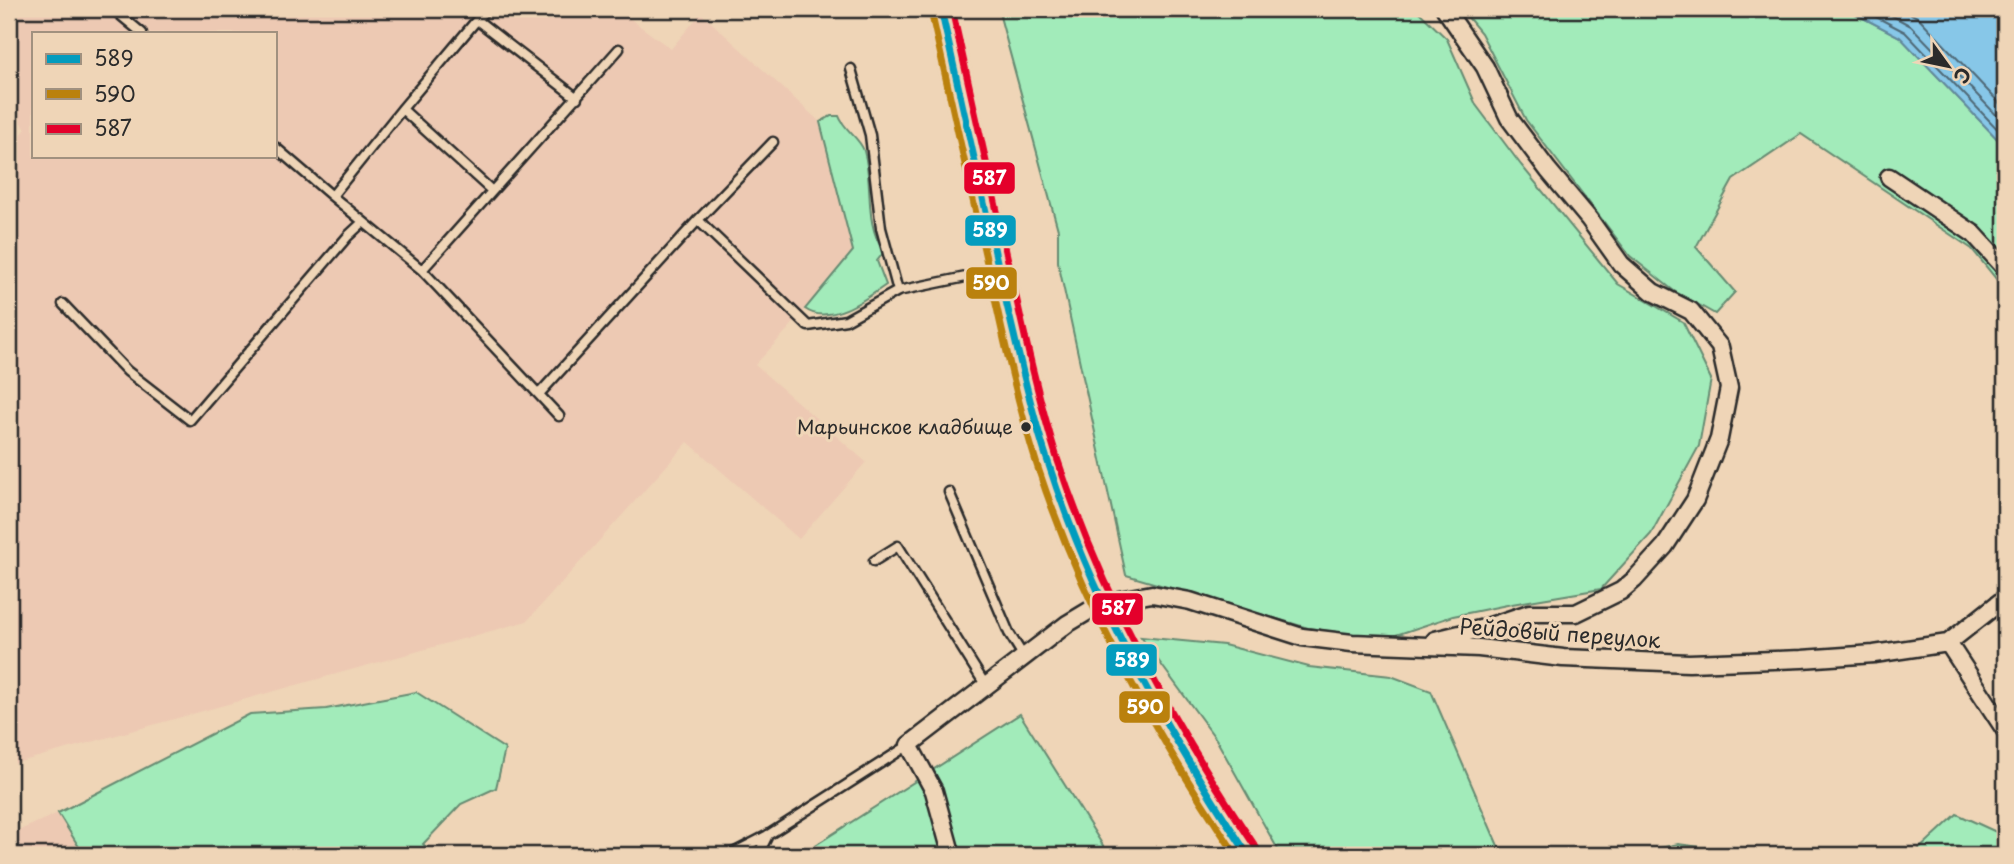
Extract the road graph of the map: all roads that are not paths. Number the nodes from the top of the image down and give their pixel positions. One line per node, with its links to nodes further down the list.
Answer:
1 (113, 9): 6 (lane)
2 (486, 9): 5 (lane)
3 (940, 9): 20 (main road)
4 (1445, 9): 30 (street)
5 (477, 20): 9 (lane); 10 (lane)
6 (141, 32)
7 (620, 49): 9 (lane)
8 (851, 69): 21 (lane)
9 (577, 98): 14 (lane)
10 (402, 109): 14 (lane); 15 (lane)
11 (774, 142): 16 (lane)
12 (276, 148): 15 (lane)
13 (1889, 177): 18 (street)
14 (492, 191): 19 (lane)
15 (332, 196): 17 (lane)
16 (698, 220): 21 (lane); 23 (lane)
17 (363, 222): 19 (lane); 22 (lane)
18 (2005, 268)
19 (422, 270): 23 (lane)
20 (999, 270): 21 (lane); 28 (main road)
21 (898, 291)
22 (62, 304)
23 (539, 394): 24 (lane)
24 (559, 416)
25 (948, 492): 31 (lane)
26 (874, 561): 32 (lane)
27 (2005, 598): 29 (street, Рейдовый переулок)
28 (1102, 603): 30 (street, Рейдовый переулок); 31 (street); 39 (main road)
29 (1948, 643): 30 (street, Рейдовый переулок); 33 (street)
30 (1402, 644)
31 (1024, 657): 32 (street)
32 (986, 686): 34 (street)
33 (2005, 730)
34 (909, 745): 35 (lane); 38 (street)
35 (768, 835): 36 (lane); 37 (lane)
36 (729, 855)
37 (758, 855)
38 (950, 855)
39 (1248, 855)

